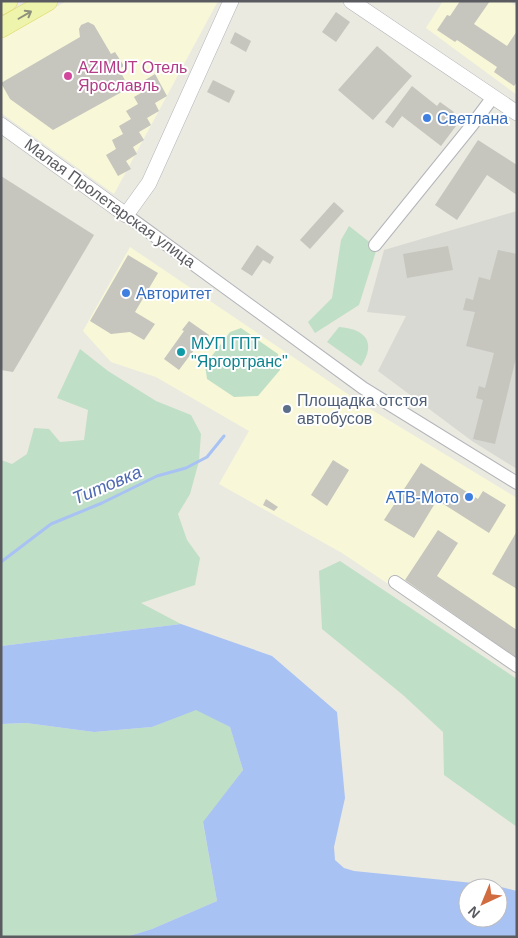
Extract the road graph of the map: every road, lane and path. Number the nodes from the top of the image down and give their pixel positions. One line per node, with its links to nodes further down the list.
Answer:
1 (8, 1): 5 (main road)
2 (48, 1): 6 (main road, one-way to 2)
3 (231, 1): 10 (street)
4 (351, 1): 7 (street)
5 (1, 5)
6 (1, 28)
7 (493, 97): 8 (street); 11 (street)
8 (517, 113)
9 (1, 125): 10 (street, Малая Пролетарская улица)
10 (126, 214): 12 (street, Малая Пролетарская улица)
11 (375, 245)
12 (517, 483)
13 (395, 582): 14 (street)
14 (517, 666)

